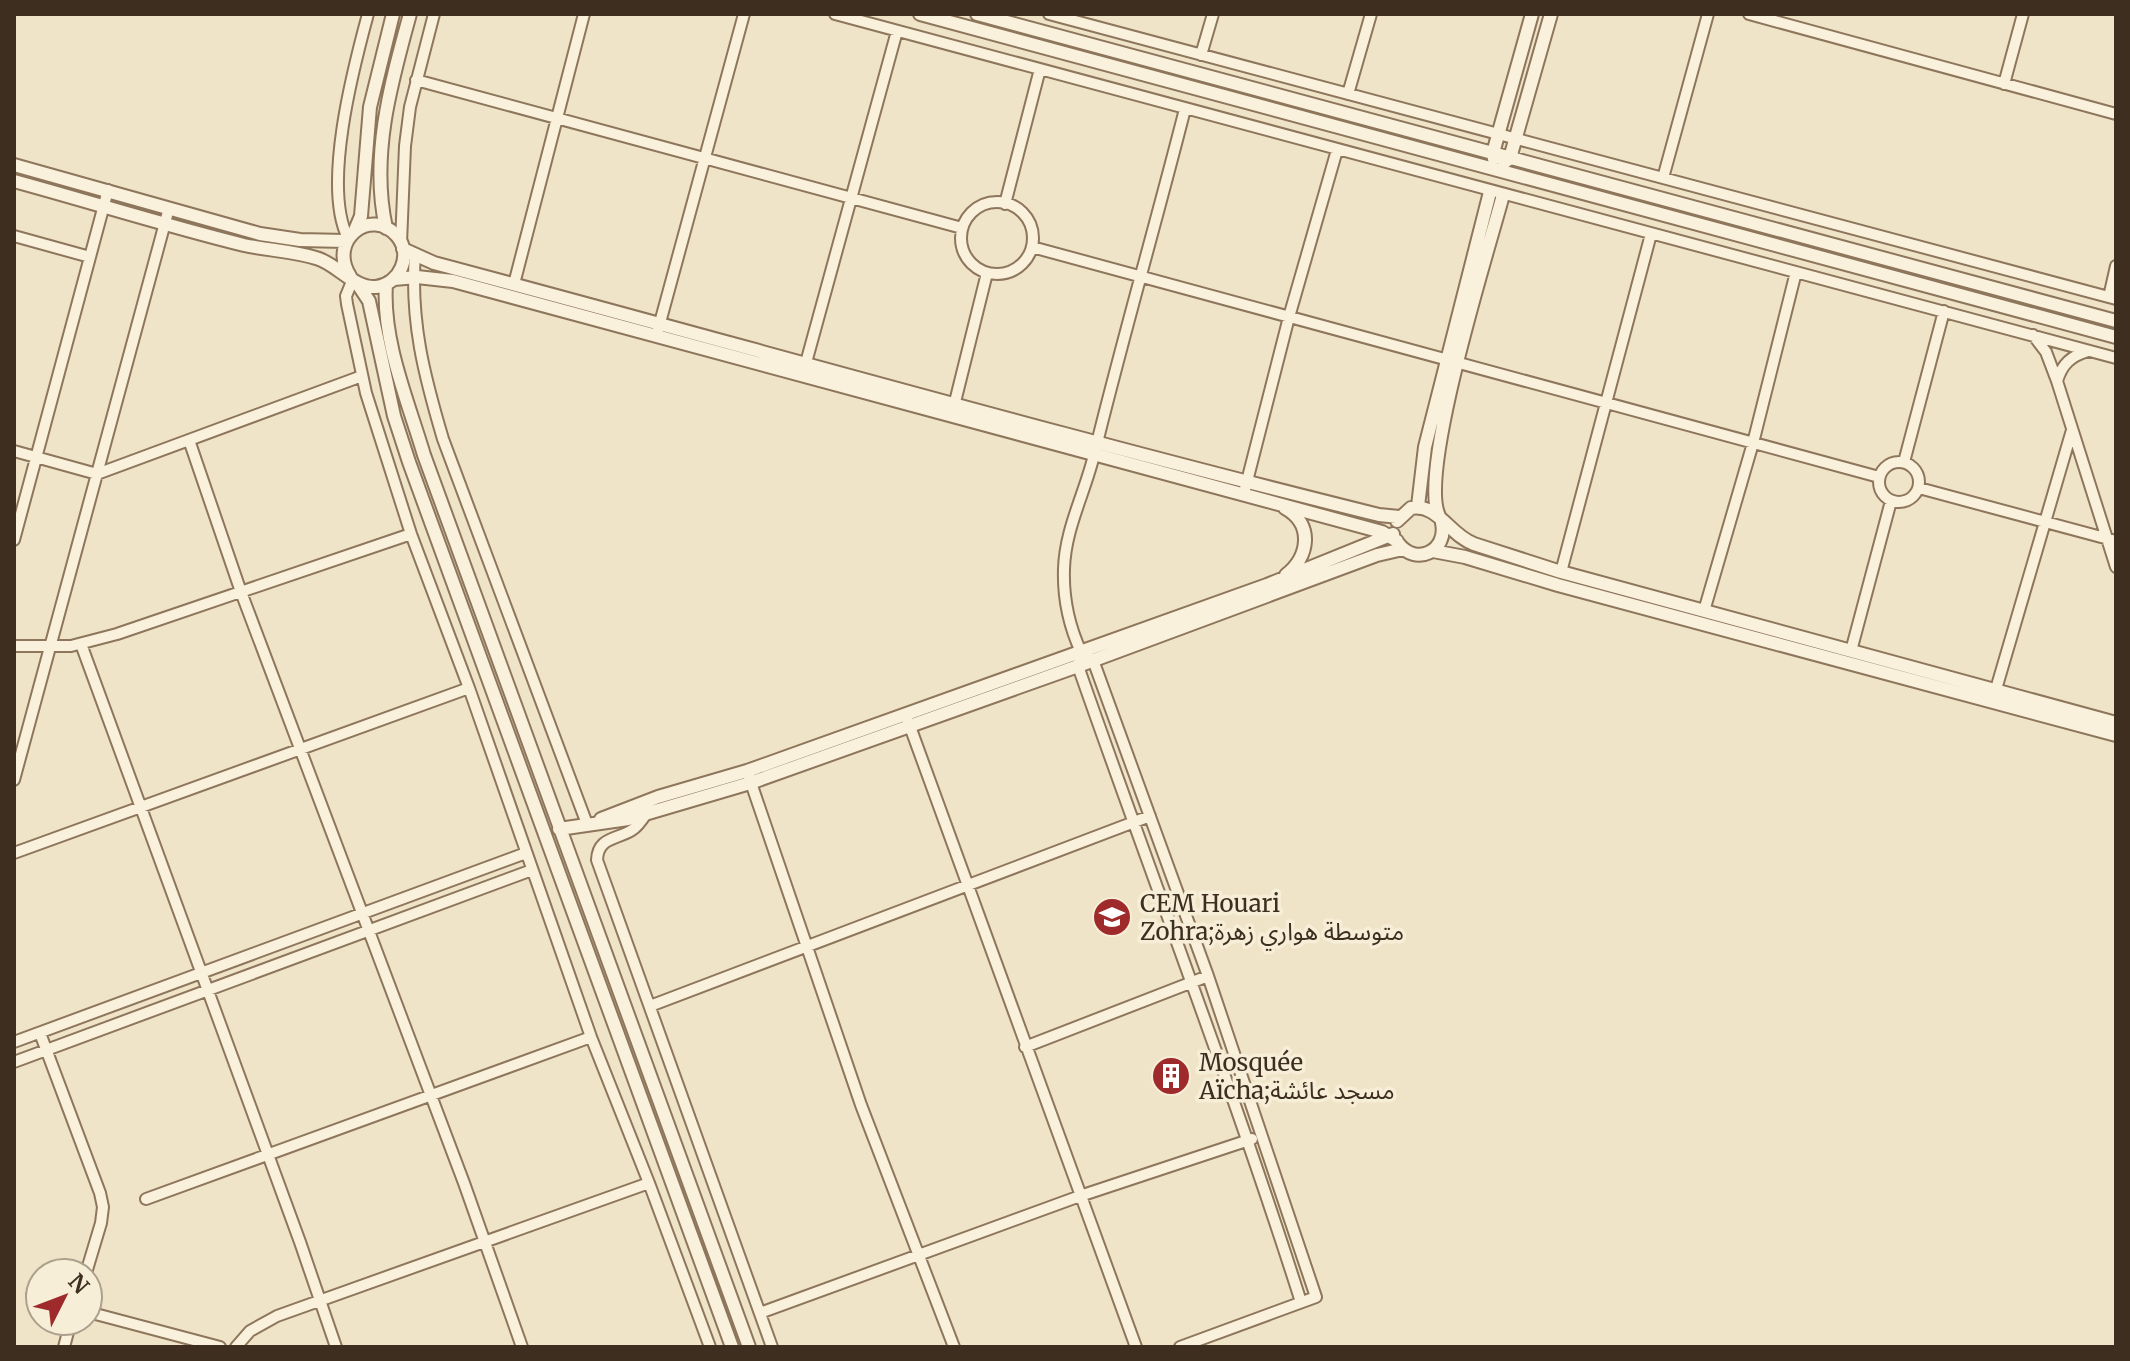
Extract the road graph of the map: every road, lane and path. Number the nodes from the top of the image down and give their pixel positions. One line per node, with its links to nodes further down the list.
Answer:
1 (368, 14): 48 (street)
2 (393, 14): 48 (street)
3 (410, 14): 44 (street)
4 (434, 14): 21 (street)
5 (584, 14): 26 (street)
6 (744, 14): 31 (street)
7 (835, 14): 18 (street)
8 (920, 14): 34 (street)
9 (977, 14): 30 (street)
10 (1051, 14): 19 (street)
11 (1213, 14): 19 (street)
12 (1371, 14): 23 (street)
13 (1532, 14): 27 (street)
14 (1551, 14): 28 (street)
15 (1708, 14): 35 (street)
16 (1749, 14): 22 (street)
17 (2023, 14): 22 (street)
18 (897, 31): 20 (street); 39 (street)
19 (1201, 55): 23 (street)
20 (1040, 69): 24 (street); 40 (street)
21 (416, 80): 26 (street); 50 (street)
22 (2004, 84): 25 (street)
23 (1348, 94): 27 (street)
24 (1185, 109): 29 (street); 56 (street)
25 (2116, 114)
26 (557, 120): 31 (street); 59 (street)
27 (1499, 134): 28 (street); 30 (street)
28 (1515, 139): 32 (street); 35 (street)
29 (1337, 150): 38 (street); 62 (street)
30 (1493, 153): 32 (street); 34 (street)
31 (705, 158): 39 (street); 64 (street)
32 (1510, 158): 34 (street); 63 (street)
33 (14, 165): 37 (street)
34 (1496, 170): 66 (street)
35 (1663, 178): 60 (street)
36 (14, 181): 41 (street)
37 (108, 190): 41 (street); 42 (street)
38 (1497, 193): 46 (street); 69 (street)
39 (851, 198): 45 (street); 70 (street)
40 (1005, 204): 45 (street); 49 (street)
41 (104, 206): 43 (street); 51 (street)
42 (169, 208): 43 (street); 48 (street)
43 (165, 223): 57 (street); 82 (street)
44 (386, 228): 48 (street); 50 (street)
45 (962, 228): 54 (street)
46 (1651, 234): 53 (street); 73 (street)
47 (14, 236): 51 (street)
48 (350, 237): 57 (street)
49 (1032, 247): 54 (street); 56 (street)
50 (406, 249): 55 (street); 58 (street); 59 (street)
51 (90, 257): 80 (street)
52 (2116, 266): 60 (street)
53 (1796, 272): 61 (street); 77 (street)
54 (987, 273): 74 (street)
55 (413, 277): 58 (street); 64 (street); 121 (street)
56 (1143, 277): 62 (street); 78 (street)
57 (353, 279): 58 (street); 71 (street); 160 (street)
58 (390, 281): 122 (street)
59 (514, 284): 64 (street)
60 (2112, 298)
61 (1944, 311): 65 (street); 81 (street)
62 (1289, 317): 69 (street); 85 (street)
63 (2116, 321)
64 (658, 330): 70 (street)
65 (2033, 335): 67 (street); 72 (street)
66 (2116, 337)
67 (2091, 351): 68 (street); 72 (street)
68 (2116, 358)
69 (1451, 362): 73 (street); 88 (street); 90 (street)
70 (804, 370): 74 (street)
71 (362, 376): 76 (street); 92 (street)
72 (2057, 381): 75 (street)
73 (1606, 404): 77 (street); 98 (street)
74 (953, 410): 78 (street)
75 (2072, 430): 91 (street); 95 (street)
76 (189, 440): 82 (street); 100 (street)
77 (1753, 443): 83 (street); 101 (street)
78 (1096, 449): 85 (street); 106 (street)
79 (14, 451): 80 (street)
80 (36, 457): 82 (street); 93 (street)
81 (1904, 462): 83 (street); 84 (street)
82 (97, 474): 104 (street)
83 (1879, 477): 86 (street)
84 (1919, 488): 86 (street); 91 (street)
85 (1245, 489): 87 (street); 89 (street)
86 (1891, 501): 105 (street)
87 (1279, 505): 94 (street); 99 (street)
88 (1418, 506): 89 (street); 90 (street)
89 (1399, 517): 94 (street)
90 (1440, 519): 96 (street); 98 (street)
91 (2046, 522): 95 (street); 110 (street)
92 (411, 534): 100 (street); 109 (street)
93 (14, 540)
94 (1396, 540): 96 (street); 99 (street); 107 (street)
95 (2112, 540): 97 (street)
96 (1433, 551): 110 (street)
97 (2116, 567)
98 (1561, 572): 101 (street)
99 (1267, 585): 106 (street)
100 (241, 592): 102 (street); 114 (street)
101 (1704, 611): 105 (street)
102 (81, 644): 104 (street); 117 (street)
103 (14, 646): 104 (street)
104 (50, 647): 116 (street)
105 (1851, 651): 110 (street)
106 (1081, 652): 107 (street); 108 (street); 111 (street)
107 (1093, 660): 108 (street); 119 (street)
108 (1078, 666): 111 (street); 120 (street)
109 (469, 688): 114 (street); 124 (street)
110 (1994, 696): 112 (street); 113 (street)
111 (908, 720): 115 (street); 126 (street)
112 (2116, 723)
113 (2116, 735)
114 (302, 748): 117 (street); 127 (street)
115 (749, 777): 118 (street); 121 (street); 129 (street)
116 (14, 780)
117 (140, 807): 123 (street); 130 (street)
118 (646, 814): 121 (street); 134 (street)
119 (1150, 816): 120 (street); 131 (street)
120 (1132, 822): 126 (street); 132 (street)
121 (587, 824): 122 (street)
122 (559, 829): 161 (street)
123 (14, 853)
124 (526, 853): 125 (street); 127 (street)
125 (532, 870): 128 (street); 136 (street)
126 (968, 885): 129 (street); 138 (street)
127 (363, 915): 128 (street); 130 (street)
128 (369, 931): 133 (street); 141 (street)
129 (807, 946): 134 (street); 149 (street)
130 (202, 974): 133 (street); 135 (street)
131 (1208, 976): 132 (street); 142 (street)
132 (1191, 984): 138 (street); 143 (street)
133 (209, 992): 139 (street); 144 (street)
134 (650, 1006): 153 (street)
135 (40, 1033): 137 (street); 139 (street)
136 (591, 1037): 141 (street); 145 (street)
137 (14, 1042)
138 (1025, 1047): 146 (street)
139 (47, 1051): 140 (street); 150 (street)
140 (14, 1062)
141 (431, 1096): 144 (street); 148 (street)
142 (1262, 1135): 143 (street); 152 (street)
143 (1249, 1141): 146 (street); 152 (street)
144 (268, 1155): 147 (street); 151 (street)
145 (649, 1183): 148 (street); 159 (street)
146 (1080, 1196): 149 (street); 164 (street)
147 (146, 1199)
148 (484, 1240): 151 (street); 158 (street)
149 (918, 1255): 153 (street); 163 (street)
150 (90, 1257)
151 (321, 1300): 156 (street); 157 (street)
152 (1301, 1302): 165 (street)
153 (760, 1313): 162 (street)
154 (104, 1316): 155 (street)
155 (220, 1347)
156 (236, 1347)
157 (336, 1347)
158 (522, 1347)
159 (710, 1347)
160 (732, 1347)
161 (749, 1347)
162 (772, 1347)
163 (954, 1347)
164 (1136, 1347)
165 (1180, 1347)

